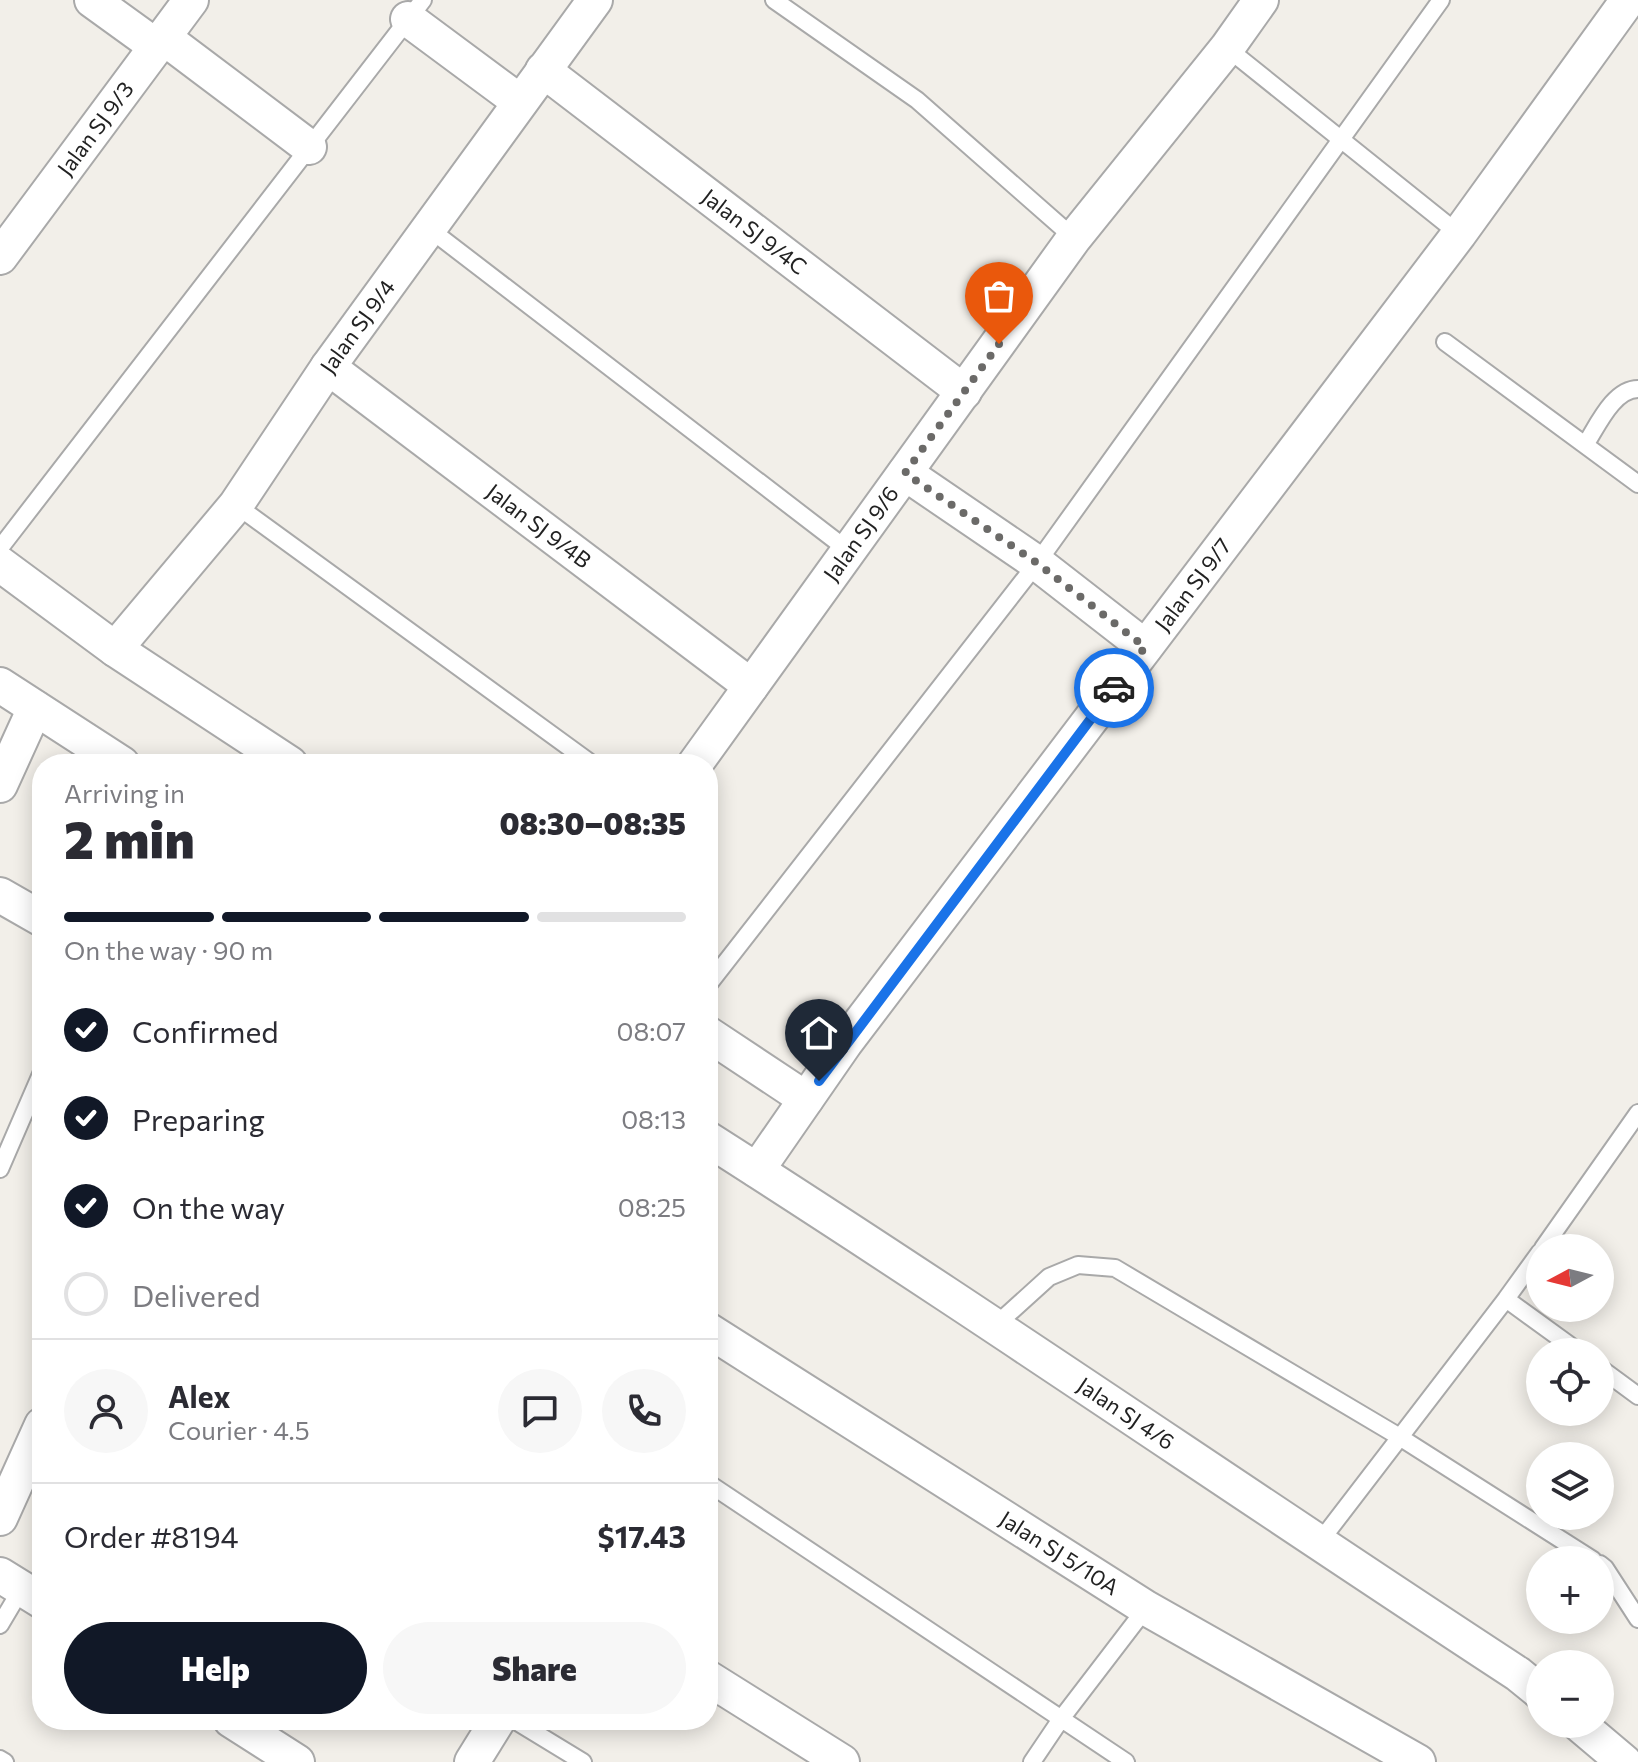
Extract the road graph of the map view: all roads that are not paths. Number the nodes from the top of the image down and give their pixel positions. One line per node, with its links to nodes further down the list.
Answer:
1 (92, 0): 9 (street)
2 (191, 0): 9 (street, Jalan SJ 9/3)
3 (774, 0): 17 (lane)
4 (1261, 0): 10 (street, Jalan SJ 9/6)
5 (1441, 0): 13 (lane)
6 (1628, 0): 16 (street, Jalan SJ 9/7)
7 (582, 5): 11 (street, Jalan SJ 9/4)
8 (415, 10): 12 (street); 14 (lane)
9 (160, 42): 14 (street); 18 (street, Jalan SJ 9/3)
10 (1227, 48): 13 (lane); 17 (street, Jalan SJ 9/6)
11 (543, 70): 12 (street, Jalan SJ 9/4); 22 (street, Jalan SJ 9/4C)
12 (520, 102): 15 (street, Jalan SJ 9/4)
13 (1340, 140): 16 (lane); 29 (lane)
14 (309, 147): 27 (lane)
15 (427, 227): 20 (street, Jalan SJ 9/4); 28 (lane)
16 (1459, 234): 31 (street, Jalan SJ 9/7)
17 (1074, 238): 22 (street, Jalan SJ 9/6)
18 (0, 257)
19 (1445, 342): 23 (lane)
20 (328, 367): 26 (street, Jalan SJ 9/4); 34 (street, Jalan SJ 9/4B)
21 (1638, 389): 23 (lane)
22 (964, 392): 24 (street, Jalan SJ 9/6)
23 (1585, 445): 25 (lane)
24 (905, 473): 28 (street, Jalan SJ 9/6); 29 (street)
25 (1638, 484)
26 (236, 505): 32 (street, Jalan SJ 9/4); 38 (lane)
27 (0, 548)
28 (849, 551): 34 (street, Jalan SJ 9/6)
29 (1037, 563): 31 (street); 43 (lane)
30 (0, 564): 32 (street)
31 (1145, 647): 46 (street, Jalan SJ 9/7)
32 (115, 649): 37 (street)
33 (0, 685): 35 (street)
34 (751, 686): 39 (street, Jalan SJ 9/6)
35 (35, 708): 36 (street); 40 (street)
36 (106, 754)
37 (275, 754)
38 (578, 754)
39 (702, 754)
40 (0, 785)
41 (0, 895): 42 (street)
42 (32, 913)
43 (718, 972)
44 (718, 1041): 46 (street)
45 (32, 1095): 49 (lane)
46 (806, 1099): 50 (street, Jalan SJ 9/7)
47 (1638, 1113): 51 (lane)
48 (718, 1145): 50 (street, Jalan SJ 4/6)
49 (0, 1169)
50 (757, 1170): 54 (street, Jalan SJ 4/6)
51 (1552, 1234)
52 (1526, 1271): 53 (lane)
53 (1506, 1299): 55 (lane); 59 (lane)
54 (996, 1325): 59 (lane); 63 (street, Jalan SJ 4/6)
55 (1560, 1338)
56 (718, 1342): 67 (street, Jalan SJ 5/10A)
57 (1614, 1378): 58 (lane)
58 (1638, 1396)
59 (1398, 1436): 63 (lane); 64 (lane)
60 (32, 1450): 62 (street)
61 (718, 1490): 72 (lane)
62 (0, 1518)
63 (1318, 1544): 70 (street, Jalan SJ 4/6)
64 (1571, 1546)
65 (1614, 1582): 68 (lane)
66 (21, 1588): 69 (lane)
67 (1146, 1608): 72 (lane); 85 (street, Jalan SJ 5/10A)
68 (1638, 1619)
69 (0, 1625)
70 (1526, 1681)
71 (718, 1684): 82 (street)
72 (1061, 1719): 83 (lane); 84 (lane)
73 (245, 1730): 78 (street)
74 (492, 1730): 80 (street)
75 (530, 1730): 81 (lane)
76 (1596, 1738): 86 (street)
77 (0, 1759): 79 (lane)
78 (285, 1759)
79 (5, 1762)
80 (472, 1762)
81 (583, 1762)
82 (842, 1762)
83 (1032, 1762)
84 (1126, 1762)
85 (1418, 1762)
86 (1624, 1762)

